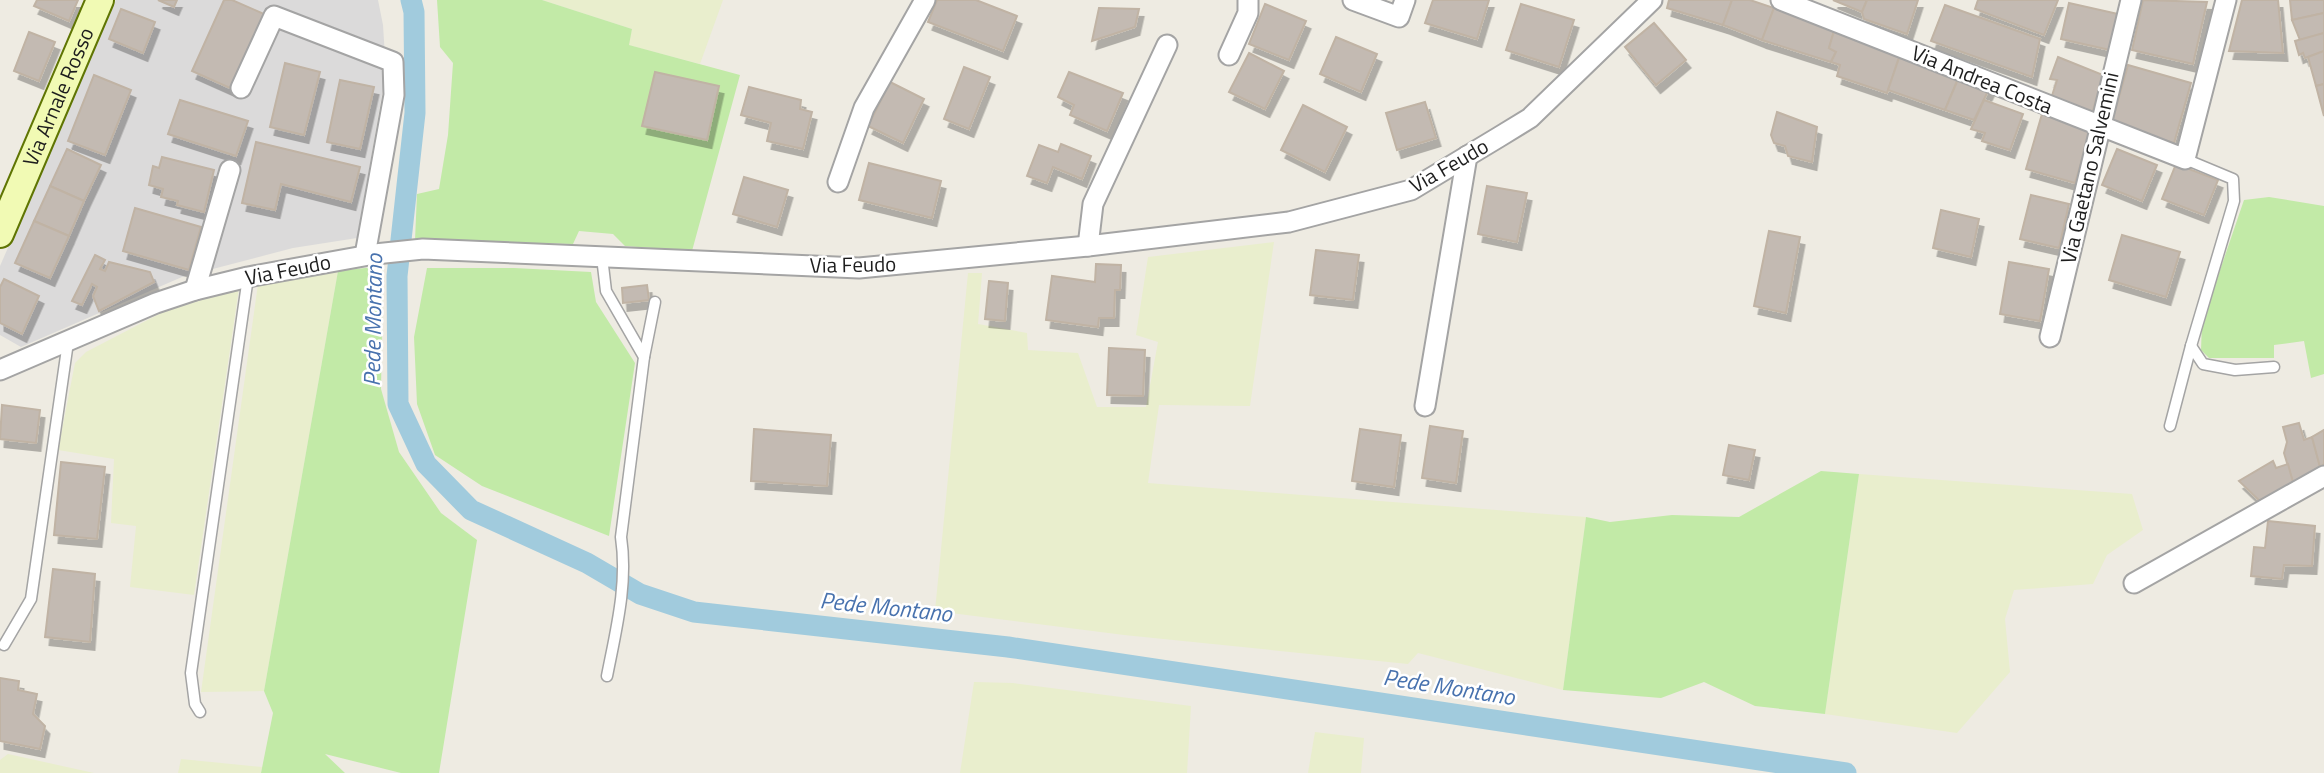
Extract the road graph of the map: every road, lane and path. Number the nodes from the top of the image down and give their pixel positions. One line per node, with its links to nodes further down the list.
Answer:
1 (100, 0): 18 (street, Via Arnale Rosso)
2 (925, 0): 17 (street)
3 (1248, 0): 11 (street)
4 (1353, 0): 5 (street)
5 (1405, 0)
6 (1781, 0): 13 (street, Via Andrea Costa)
7 (2130, 0): 13 (street, Via Gaetano Salvemini)
8 (2226, 0): 15 (street)
9 (1648, 1): 14 (street, Via Feudo)
10 (1167, 45): 19 (street)
11 (1229, 55)
12 (241, 88): 20 (street)
13 (2099, 127): 15 (street, Via Andrea Costa); 25 (street, Via Gaetano Salvemini)
14 (1467, 156): 19 (street, Via Feudo); 31 (street)
15 (2185, 159): 27 (lane)
16 (230, 170): 23 (street)
17 (838, 182)
18 (0, 234)
19 (1088, 246): 21 (street, Via Feudo)
20 (370, 254): 21 (street, Via Feudo); 22 (street, Via Feudo)
21 (602, 257): 28 (lane)
22 (248, 277): 23 (street, Via Feudo); 37 (lane)
23 (195, 290): 26 (street, Via Feudo)
24 (655, 302): 28 (lane)
25 (2050, 337)
26 (68, 342): 30 (street, Via Feudo); 35 (lane)
27 (2191, 346): 29 (lane); 32 (lane)
28 (644, 357): 36 (lane)
29 (2274, 367)
30 (0, 370)
31 (1425, 406)
32 (2170, 426)
33 (2324, 476): 34 (street)
34 (2134, 583)
35 (4, 645)
36 (607, 677)
37 (201, 712)

